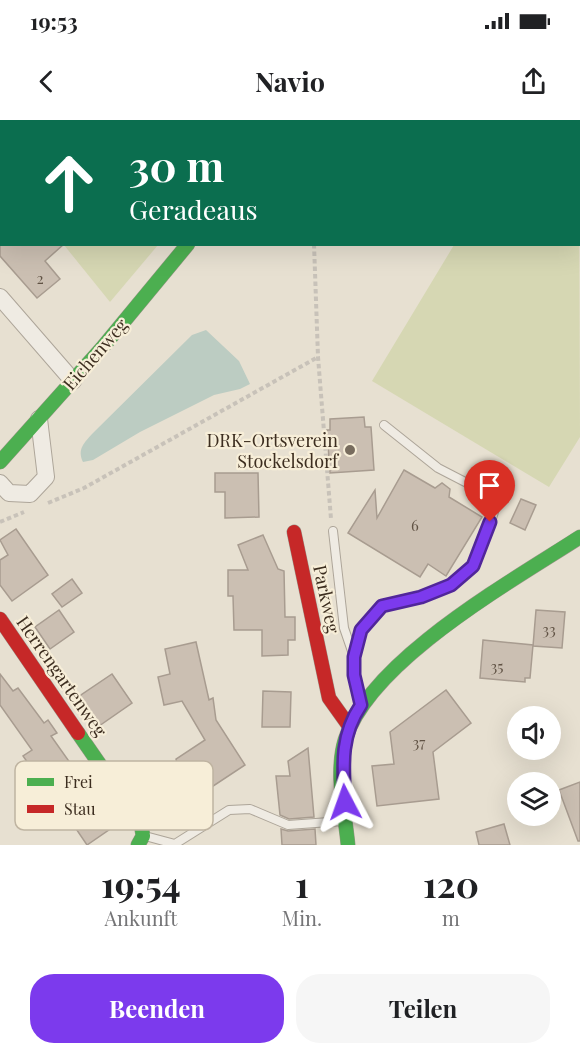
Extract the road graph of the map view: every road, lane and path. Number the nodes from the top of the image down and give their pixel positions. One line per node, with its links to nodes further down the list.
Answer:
1 (186, 246): 5 (street, Eichenweg)
2 (314, 246): 4 (path)
3 (0, 297): 5 (street)
4 (318, 357): 10 (path); 13 (path)
5 (73, 381): 6 (street, Eichenweg)
6 (39, 419): 8 (street, Eichenweg); 9 (street)
7 (384, 425): 17 (lane)
8 (0, 462)
9 (0, 483)
10 (42, 505)
11 (32, 509): 12 (path)
12 (0, 522)
13 (333, 531): 17 (lane)
14 (294, 532): 19 (street, Parkweg)
15 (580, 537): 18 (street)
16 (0, 619): 20 (street, Herrengartenweg)
17 (354, 657): 18 (lane)
18 (361, 705): 19 (street)
19 (349, 726): 22 (street)
20 (100, 761)
21 (213, 820): 22 (lane)
22 (346, 821): 25 (street)
23 (197, 830): 24 (lane)
24 (141, 840)
25 (348, 845)

